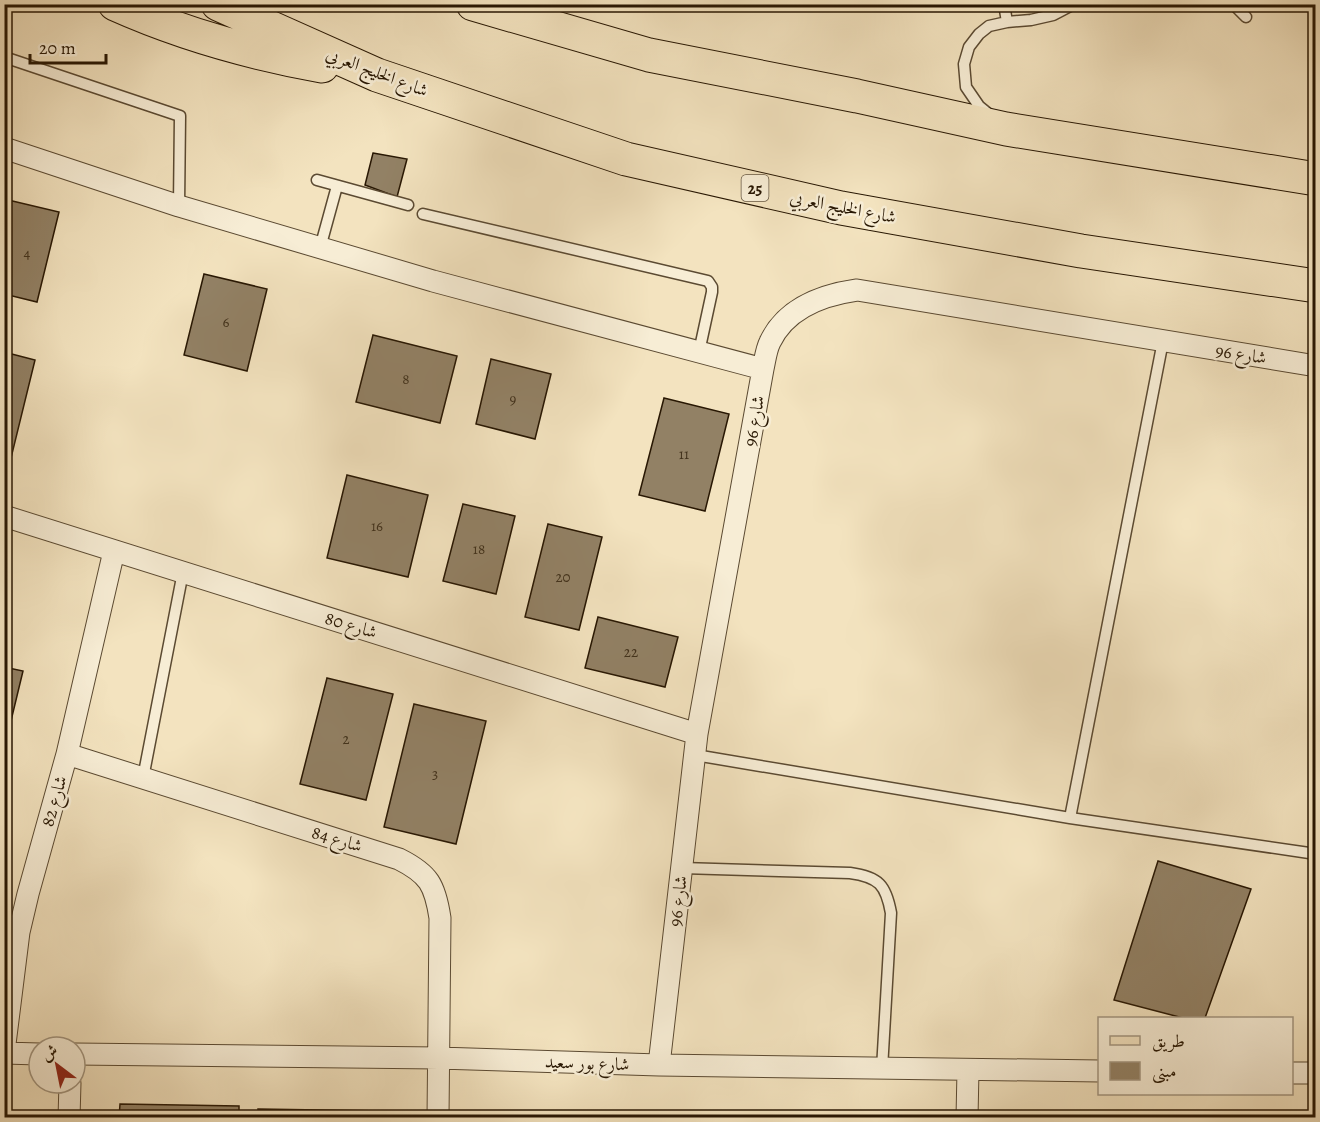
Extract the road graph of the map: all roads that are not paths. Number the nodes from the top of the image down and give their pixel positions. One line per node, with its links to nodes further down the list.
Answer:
1 (115, 4): 10 (main road)
2 (218, 4): 10 (main road, شارع الخليج العربي / 25)
3 (473, 4): 11 (main road)
4 (1004, 4): 8 (lane)
5 (1074, 4): 8 (lane)
6 (1233, 4): 7 (lane)
7 (1246, 17)
8 (1007, 22): 11 (lane)
9 (4, 57): 17 (lane)
10 (376, 75): 20 (main road, شارع الخليج العربي / 25)
11 (1006, 129): 13 (main road)
12 (4, 148): 17 (street)
13 (1316, 179)
14 (317, 180): 15 (lane)
15 (337, 186): 16 (lane); 19 (lane)
16 (408, 205)
17 (179, 206): 19 (street)
18 (423, 214): 22 (lane)
19 (320, 248): 22 (street)
20 (1316, 286)
21 (1162, 341): 23 (street, شارع 96); 24 (street, شارع 96); 31 (lane)
22 (699, 352): 24 (street)
23 (1316, 366)
24 (763, 369): 28 (street, شارع 96)
25 (4, 516): 26 (street, شارع 80)
26 (114, 550): 27 (street, شارع 80); 29 (street, شارع 82)
27 (183, 572): 28 (street, شارع 80); 30 (lane)
28 (696, 744): 31 (lane); 33 (street, شارع 96)
29 (68, 754): 30 (street, شارع 84); 34 (street, شارع 82)
30 (143, 778): 37 (street, شارع 84)
31 (1070, 818): 32 (lane)
32 (1316, 854)
33 (682, 868): 38 (street, شارع 96); 39 (lane)
34 (4, 1053): 35 (street)
35 (27, 1053)
36 (87, 1054): 37 (street, شارع بور سعيد)
37 (439, 1058): 38 (street, شارع بور سعيد); 46 (street, شارع 84)
38 (659, 1065): 39 (street, شارع بور سعيد)
39 (882, 1069): 40 (street, شارع بور سعيد)
40 (968, 1070): 41 (street, شارع بور سعيد); 47 (street)
41 (1098, 1071)
42 (1293, 1072): 43 (street)
43 (1316, 1073)
44 (70, 1095): 45 (street)
45 (69, 1118)
46 (438, 1118)
47 (967, 1118)

